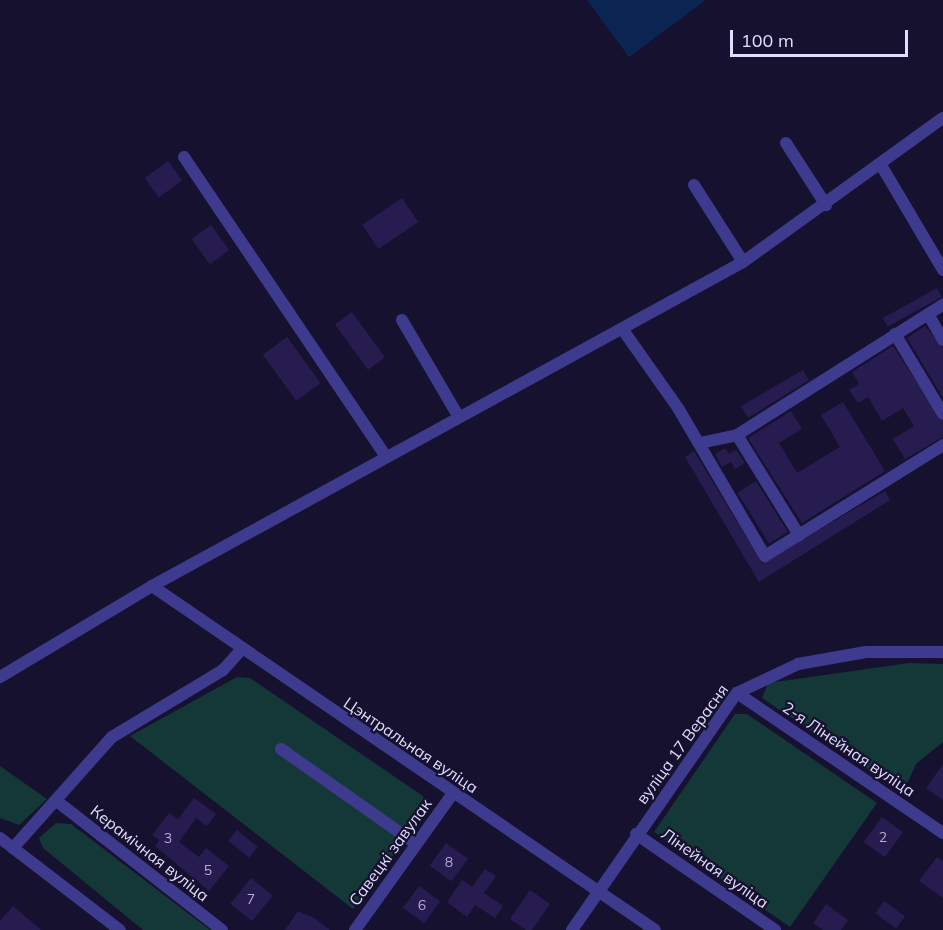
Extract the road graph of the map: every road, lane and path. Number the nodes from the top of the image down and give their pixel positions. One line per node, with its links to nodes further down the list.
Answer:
1 (943, 118): 4 (street)
2 (786, 143): 6 (street)
3 (184, 157): 20 (street)
4 (881, 165): 6 (street); 8 (street)
5 (694, 185): 7 (street)
6 (826, 205): 7 (street)
7 (743, 262): 12 (street)
8 (943, 270)
9 (943, 305): 10 (street)
10 (928, 315): 13 (street); 14 (street)
11 (402, 320): 16 (street)
12 (623, 330): 16 (street); 18 (street)
13 (895, 334): 15 (street); 17 (street)
14 (943, 340)
15 (943, 414)
16 (458, 416): 20 (street)
17 (737, 435): 18 (street); 21 (street)
18 (700, 442): 21 (street)
19 (943, 446): 21 (street)
20 (386, 456): 22 (street)
21 (799, 535)
22 (152, 586): 23 (street, Цэнтральная вуліца); 25 (street)
23 (241, 650): 28 (street, Цэнтральная вуліца); 29 (street)
24 (943, 652): 26 (street, вуліца 17 Верасня)
25 (0, 676)
26 (737, 693): 30 (street, 2-я Лінейная вуліца); 31 (street, вуліца 17 Верасня)
27 (281, 749): 33 (street)
28 (453, 793): 33 (street, Савецкі завулак); 35 (street, Цэнтральная вуліца)
29 (58, 802): 34 (street); 37 (street, Керамічная вуліца)
30 (943, 832)
31 (636, 834): 35 (street, вуліца 17 Верасня); 41 (street, Лінейная вуліца)
32 (0, 838): 34 (street)
33 (416, 844): 38 (street, Савецкі завулак)
34 (13, 848): 36 (street)
35 (596, 890): 39 (street, вуліца 17 Верасня); 40 (street, Цэнтральная вуліца)
36 (120, 930)
37 (222, 930)
38 (355, 930)
39 (572, 930)
40 (654, 930)
41 (776, 930)

